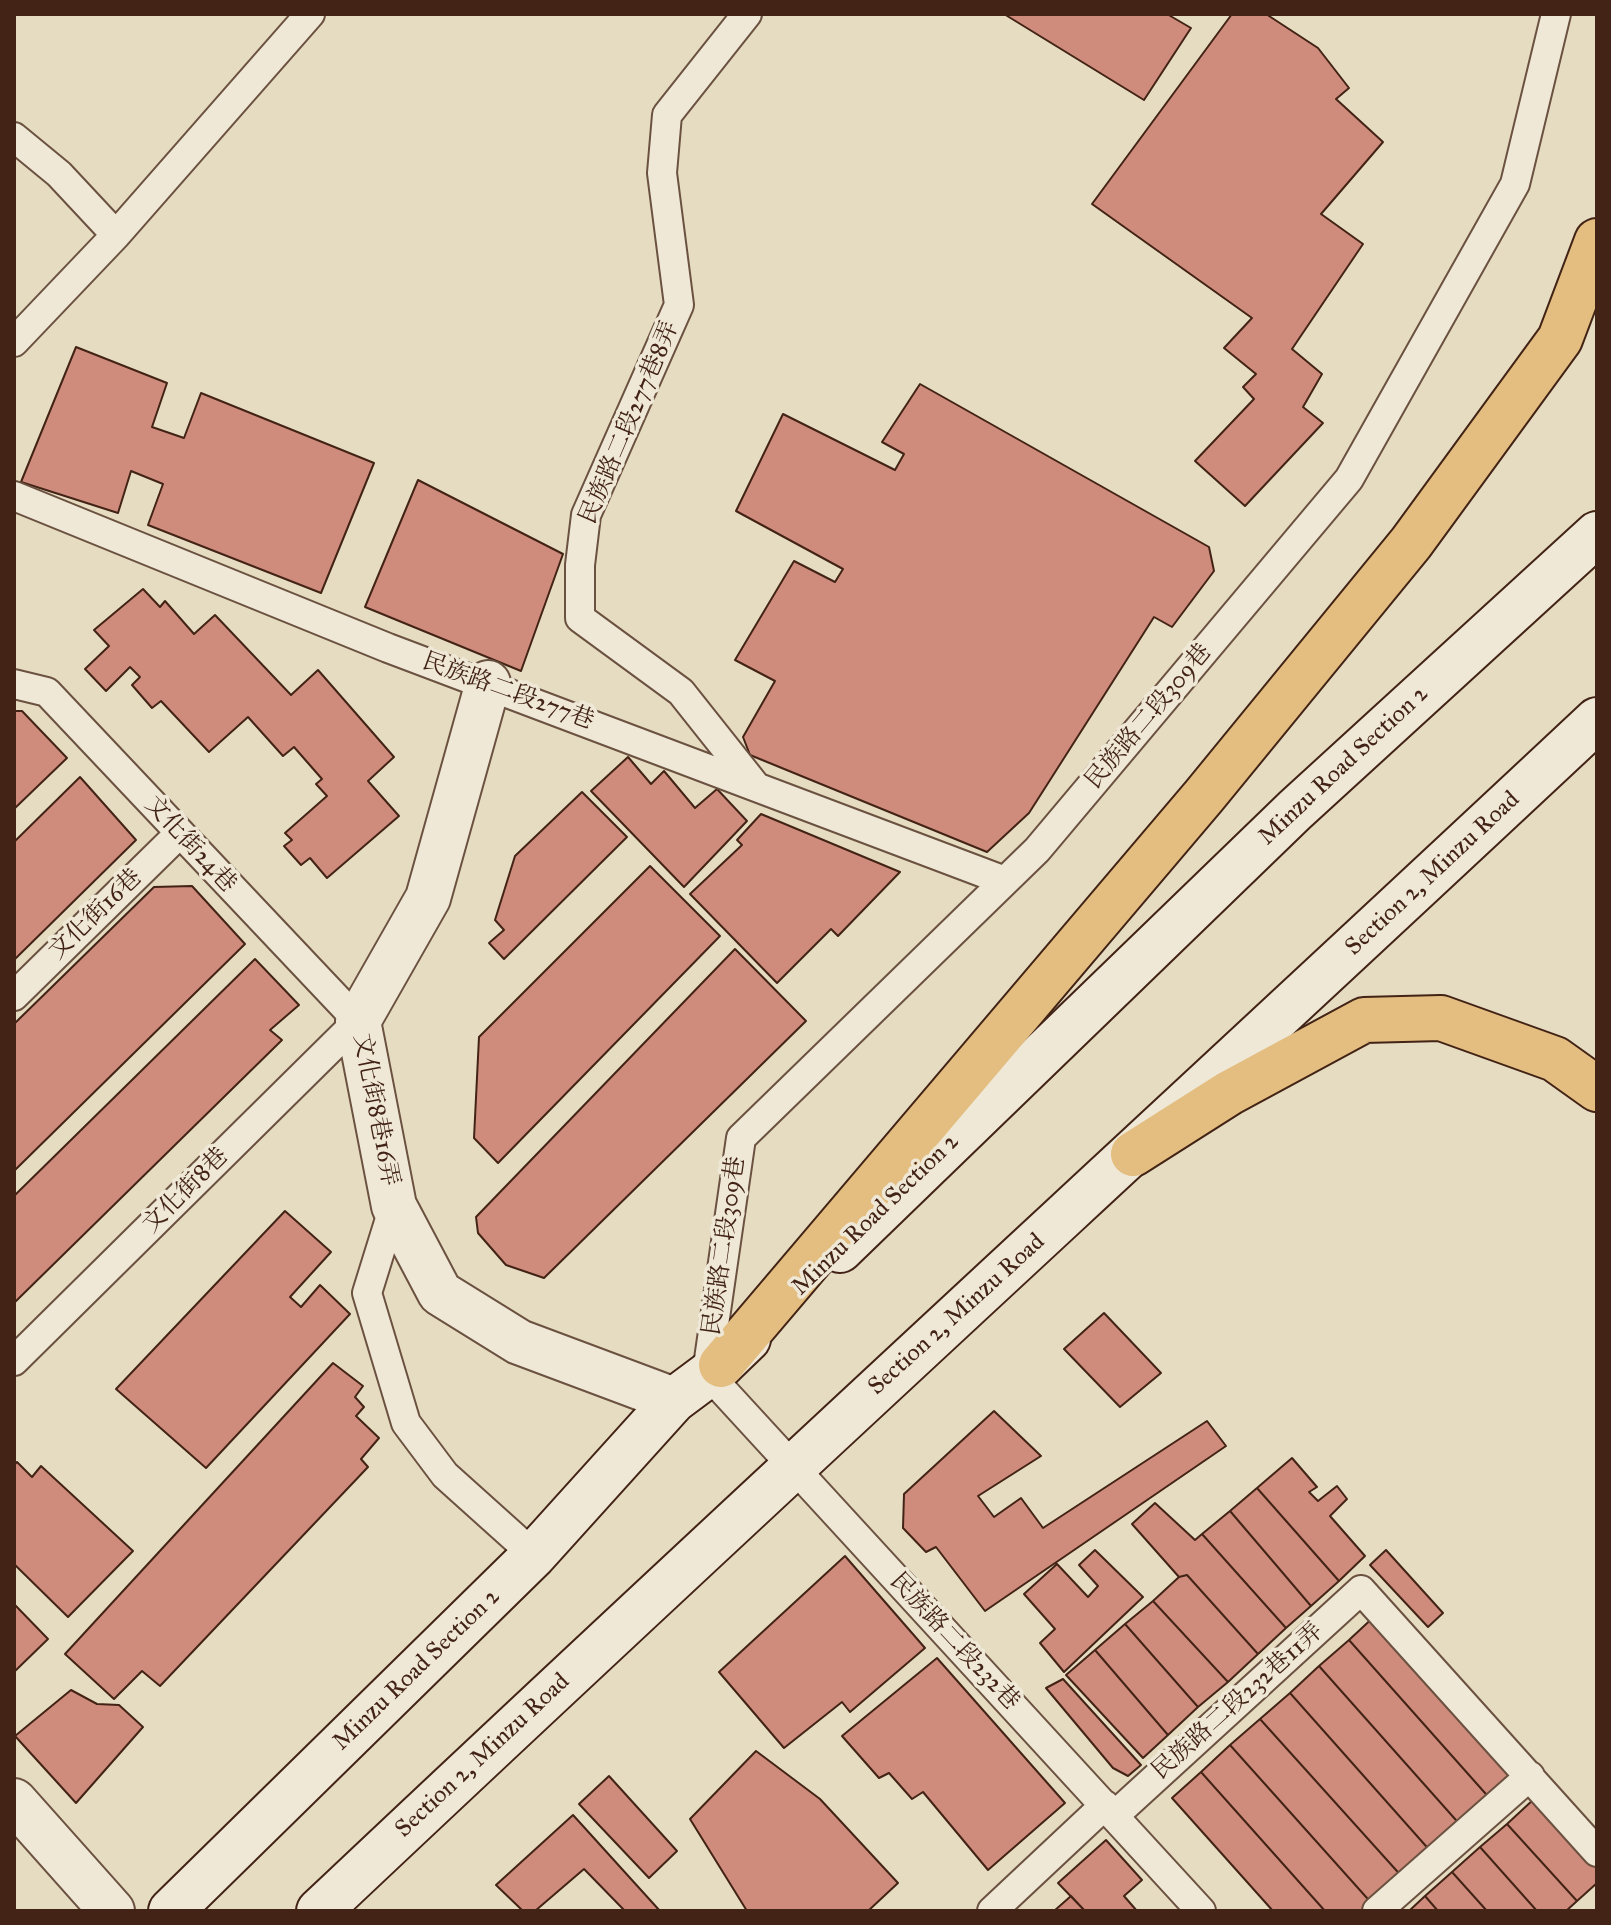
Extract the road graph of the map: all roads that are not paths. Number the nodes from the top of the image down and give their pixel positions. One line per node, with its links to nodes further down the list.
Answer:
1 (310, 14): 5 (lane)
2 (747, 14): 13 (lane, 民族路二段277巷8弄)
3 (1556, 14): 15 (lane, 民族路二段309巷)
4 (14, 137): 5 (lane)
5 (116, 235): 7 (lane)
6 (1597, 241): 22 (highway)
7 (14, 342)
8 (14, 496): 10 (lane, 民族路二段277巷)
9 (1597, 534): 22 (main road, Minzu Road Section 2)
10 (488, 683): 13 (lane, 民族路二段277巷); 17 (main road, 文化街8巷16弄)
11 (14, 684): 14 (lane, 文化街24巷)
12 (1597, 720): 19 (main road, Section 2, Minzu Road)
13 (754, 785): 15 (lane, 民族路二段277巷)
14 (179, 834): 16 (lane, 文化街16巷); 17 (lane, 文化街24巷)
15 (1005, 881): 22 (lane, 民族路二段309巷)
16 (14, 996)
17 (358, 1021): 20 (main road, 文化街8巷16弄); 21 (lane, 文化街8巷)
18 (1597, 1089): 19 (highway)
19 (1133, 1154): 24 (main road, Section 2, Minzu Road)
20 (394, 1206): 23 (main road, 文化街8巷16弄); 25 (lane)
21 (14, 1361)
22 (714, 1369): 23 (main road, Minzu Road Section 2); 24 (lane, 民族路二段232巷)
23 (674, 1400): 25 (main road, Minzu Road Section 2)
24 (791, 1466): 28 (lane, 民族路二段232巷); 32 (main road, Section 2, Minzu Road)
25 (534, 1555): 31 (main road, Minzu Road Section 2)
26 (1530, 1776): 28 (lane, 民族路二段232巷11弄); 29 (lane); 35 (lane)
27 (14, 1801): 30 (main road)
28 (1110, 1810): 33 (lane, 民族路二段232巷11弄); 34 (lane, 民族路二段232巷)
29 (1597, 1852)
30 (112, 1911)
31 (171, 1911)
32 (319, 1911)
33 (992, 1911)
34 (1201, 1911)
35 (1377, 1911)

